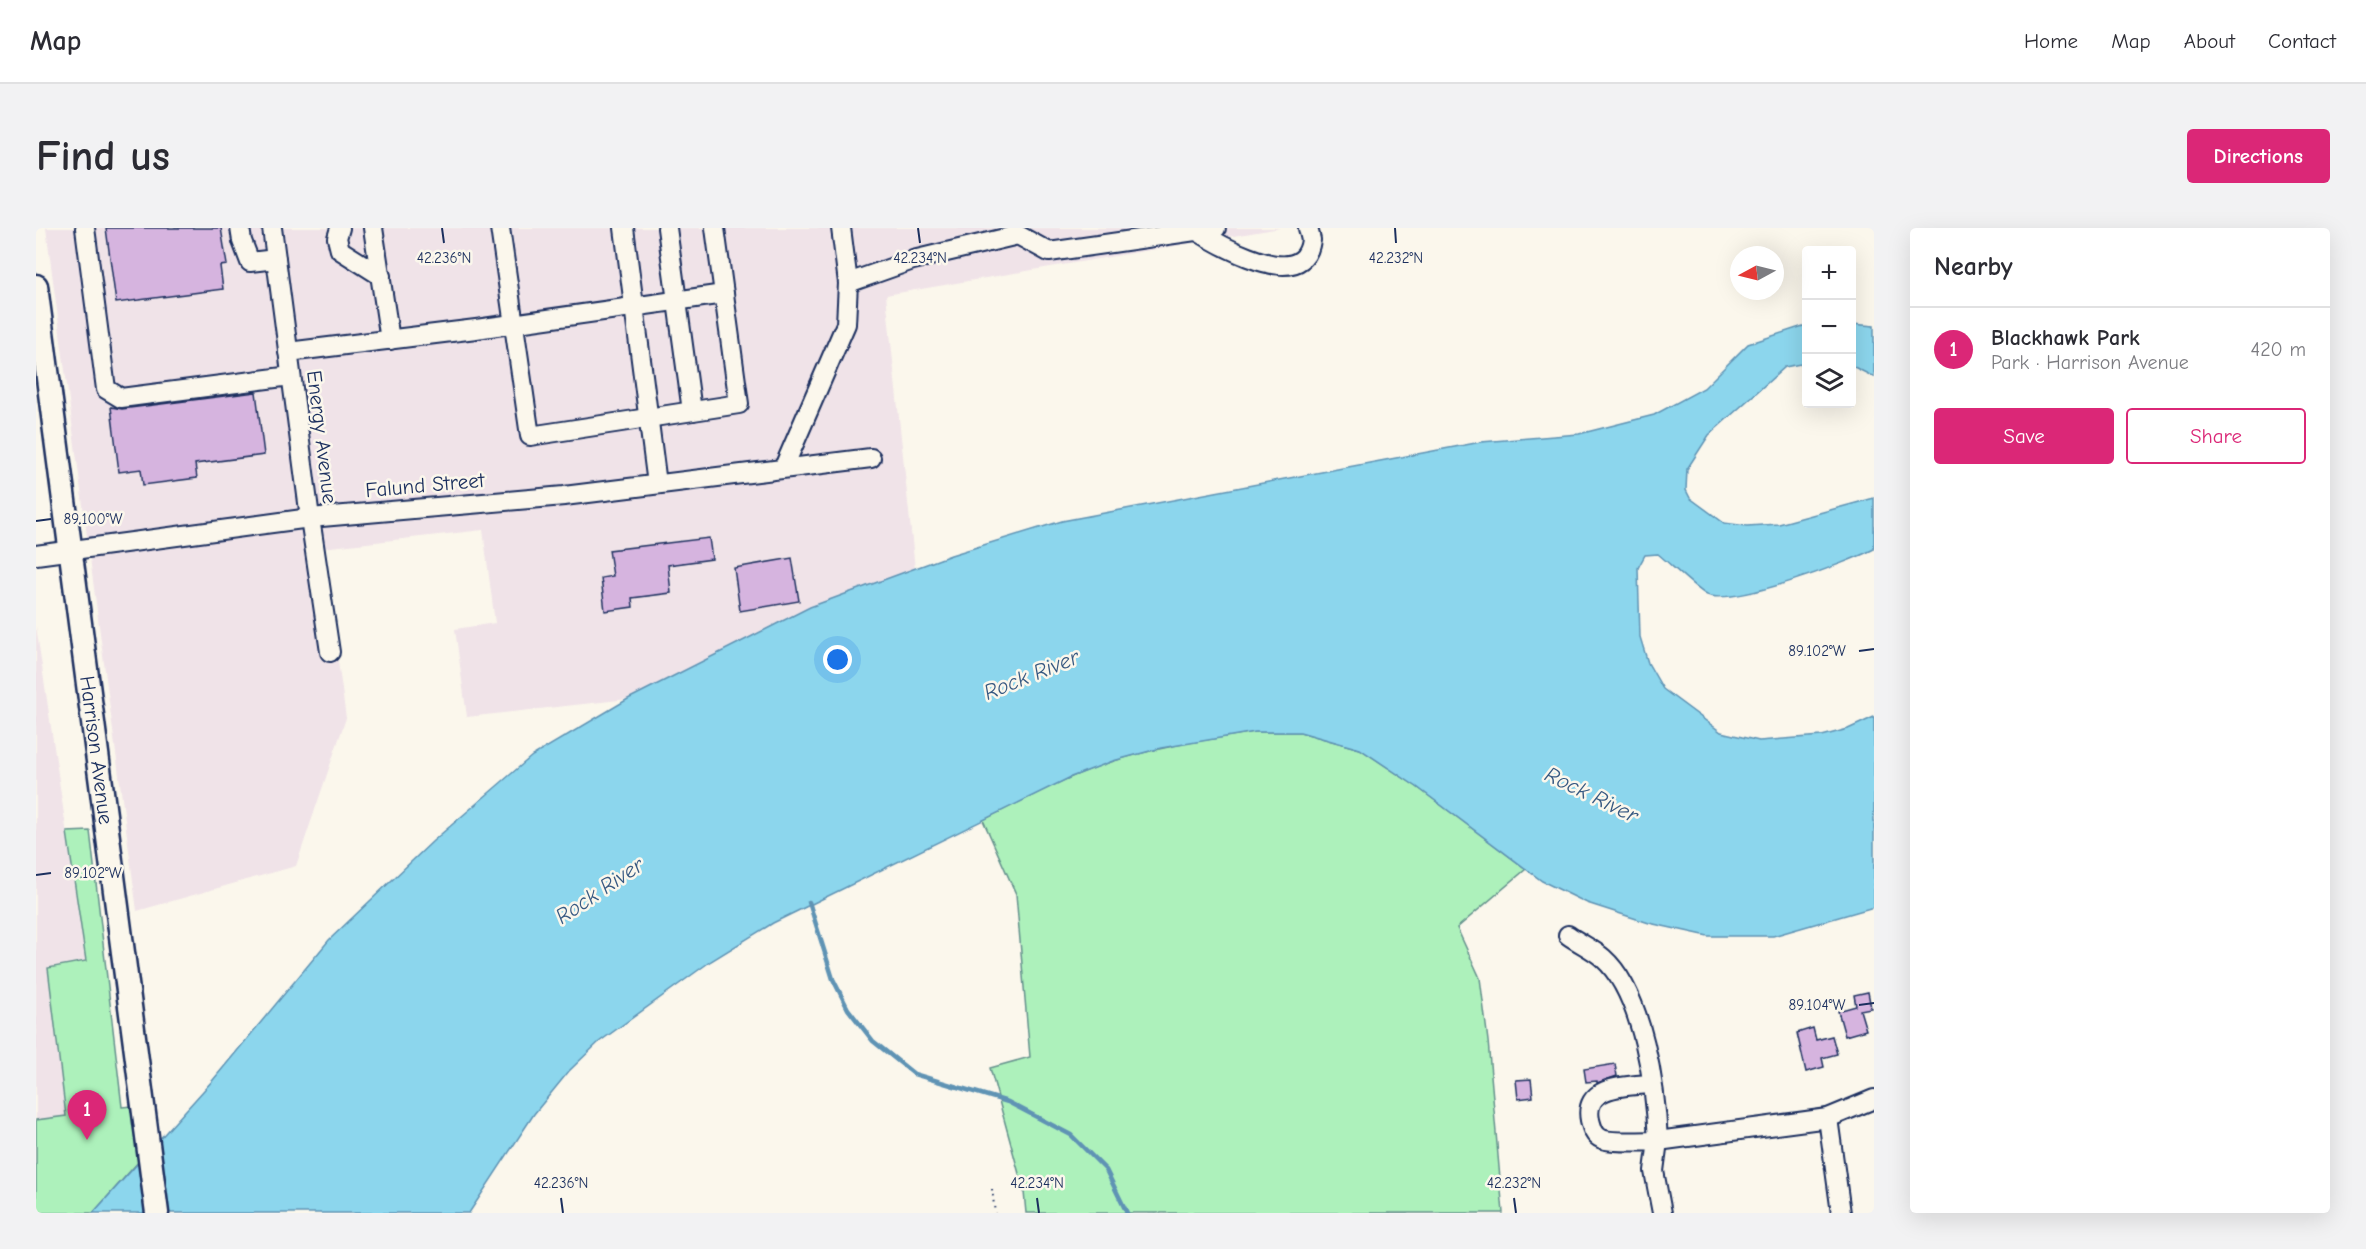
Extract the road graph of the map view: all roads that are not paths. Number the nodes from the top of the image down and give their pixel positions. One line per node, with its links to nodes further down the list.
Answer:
1 (85, 228): 25 (street)
2 (240, 228): 15 (street)
3 (272, 228): 15 (street, Energy Avenue)
4 (340, 228): 16 (street)
5 (373, 228): 16 (street)
6 (500, 228): 22 (street)
7 (624, 228): 21 (street)
8 (667, 228): 20 (street)
9 (715, 228): 19 (street)
10 (841, 228): 17 (street)
11 (1216, 228): 13 (street)
12 (1308, 228): 13 (street)
13 (1197, 231): 14 (street)
14 (1020, 232): 17 (street)
15 (276, 259): 24 (street, Energy Avenue)
16 (381, 276): 23 (street)
17 (848, 283): 29 (street)
18 (36, 286): 32 (main road, Harrison Avenue)
19 (724, 294): 20 (street); 26 (street)
20 (676, 301): 21 (street); 26 (street)
21 (634, 307): 22 (street); 27 (street)
22 (515, 324): 23 (street); 27 (street)
23 (390, 340): 24 (street)
24 (288, 352): 25 (street, Energy Avenue)
25 (291, 376): 31 (street, Energy Avenue)
26 (692, 411): 27 (street)
27 (648, 418): 30 (street)
28 (871, 458): 29 (street, Falund Street)
29 (784, 467): 30 (street, Falund Street)
30 (657, 484): 31 (street, Falund Street)
31 (309, 518): 32 (street, Falund Street); 34 (street, Energy Avenue)
32 (70, 550): 33 (street, Falund Street); 40 (main road, Harrison Avenue)
33 (36, 555)
34 (330, 652)
35 (1568, 935): 36 (street)
36 (1651, 1083): 39 (street); 39 (street)
37 (1874, 1099): 38 (street)
38 (1828, 1118): 39 (street); 42 (street)
39 (1658, 1141): 41 (street)
40 (157, 1213)
41 (1662, 1213)
42 (1841, 1213)

